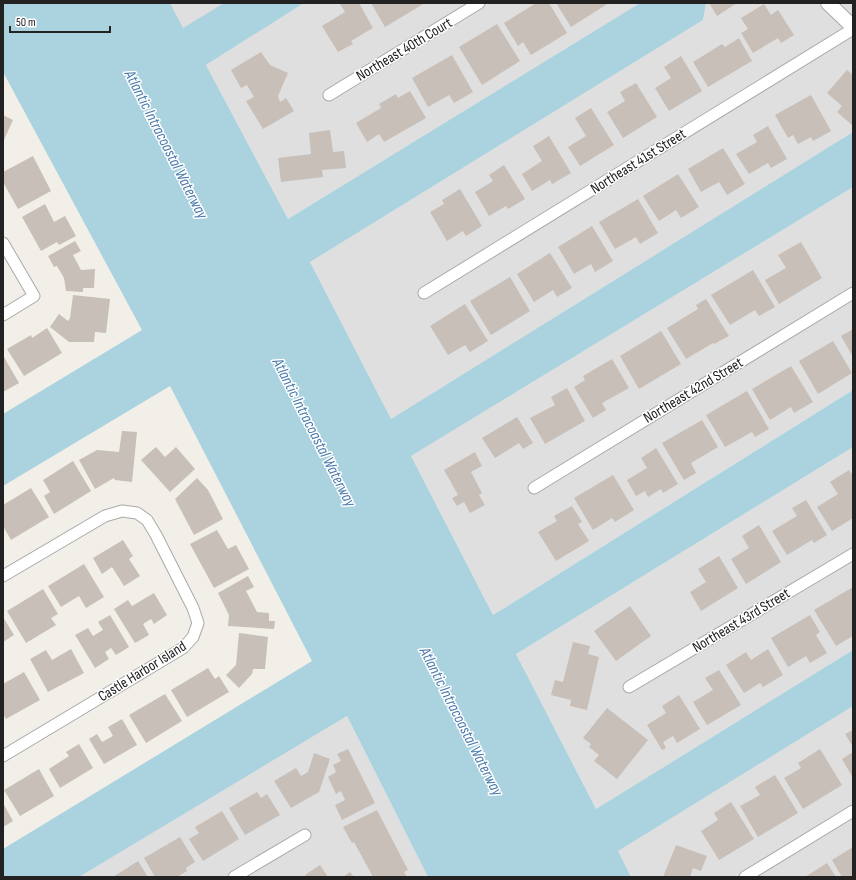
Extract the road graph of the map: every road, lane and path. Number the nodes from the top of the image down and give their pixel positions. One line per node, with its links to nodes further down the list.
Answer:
1 (479, 3): 4 (street, Northeast 40th Court)
2 (828, 3): 3 (street)
3 (853, 28): 6 (street, Northeast 41st Street)
4 (329, 95)
5 (3, 243): 8 (street)
6 (424, 293)
7 (853, 293): 9 (street, Northeast 42nd Street)
8 (3, 315)
9 (534, 488)
10 (853, 554): 12 (street, Northeast 43rd Street)
11 (3, 576): 13 (street, Castle Harbor Island)
12 (629, 687)
13 (3, 756)
14 (853, 811): 17 (street)
15 (305, 835): 16 (street)
16 (234, 877)
17 (745, 877)

